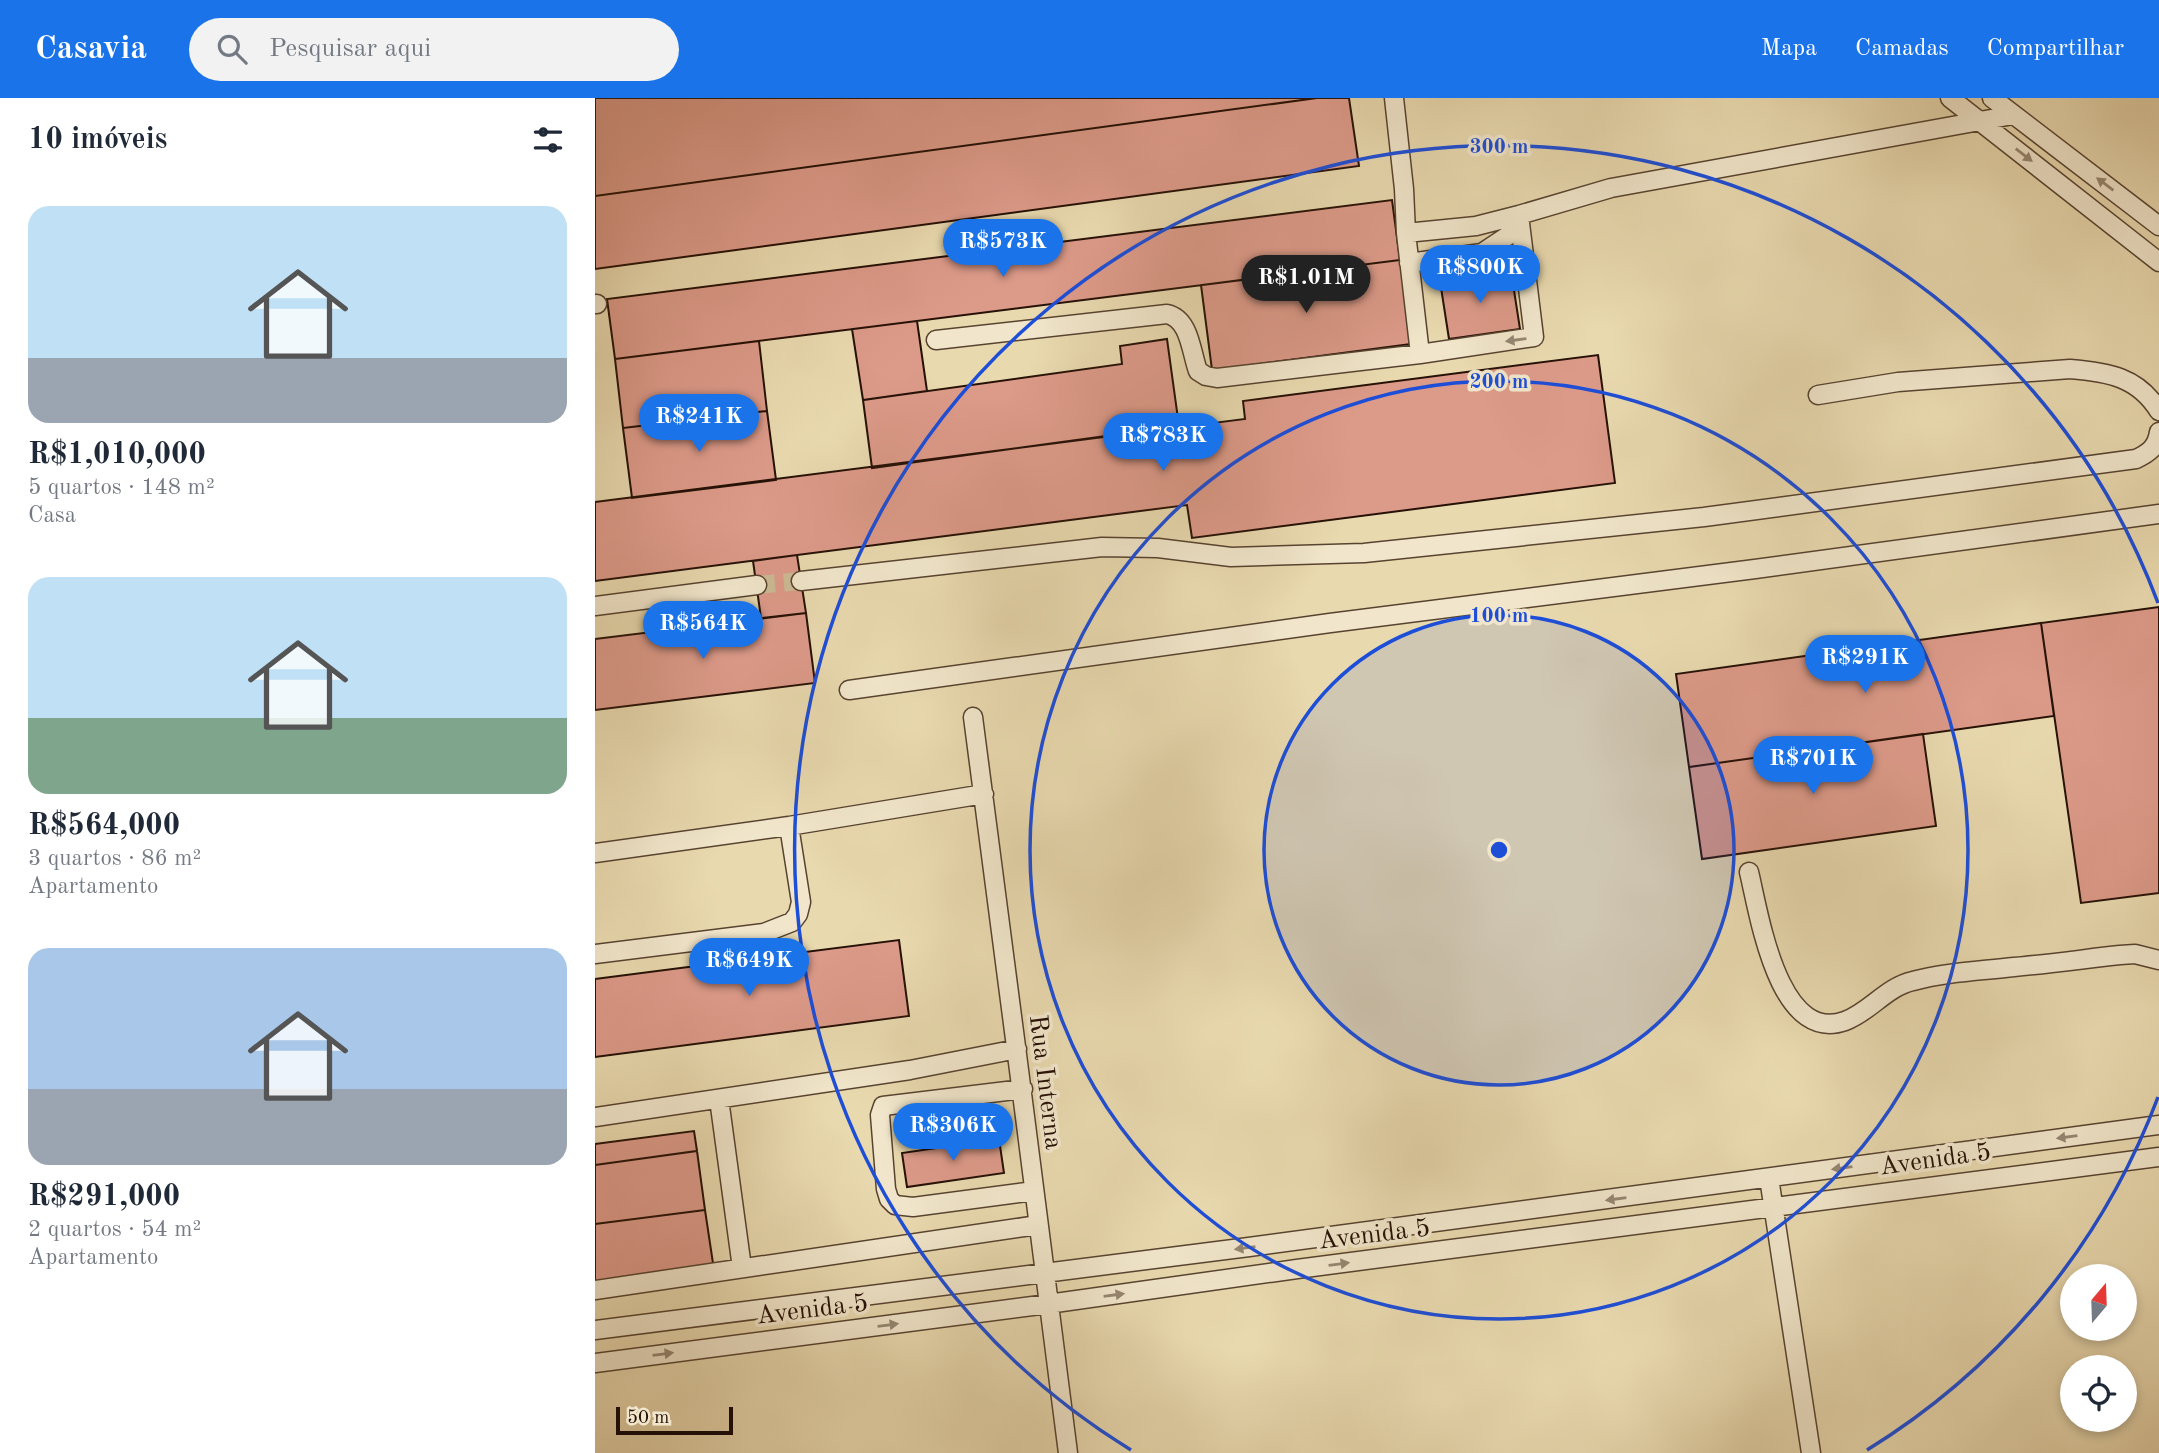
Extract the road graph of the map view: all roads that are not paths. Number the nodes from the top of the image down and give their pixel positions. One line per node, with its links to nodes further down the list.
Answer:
1 (1394, 98): 8 (lane)
2 (1950, 98): 5 (lane)
3 (1992, 98): 4 (lane)
4 (2013, 114): 5 (lane); 7 (lane, one-way to 4)
5 (1982, 122): 6 (lane); 9 (lane, one-way to 9)
6 (1520, 215): 8 (lane); 10 (lane); 12 (lane, one-way to 12)
7 (2159, 226)
8 (1406, 233): 10 (lane)
9 (2159, 262)
10 (1409, 263): 12 (lane)
11 (936, 340): 12 (lane)
12 (1420, 354)
13 (1818, 395): 14 (lane)
14 (2159, 411)
15 (2159, 432): 17 (lane)
16 (2159, 514): 20 (lane)
17 (801, 581)
18 (757, 585): 19 (lane)
19 (595, 606)
20 (849, 690)
21 (973, 717): 22 (lane, Rua Interna)
22 (984, 794): 23 (lane); 28 (lane, Rua Interna)
23 (789, 826): 24 (lane); 26 (lane)
24 (595, 853)
25 (1749, 872): 27 (lane)
26 (595, 954)
27 (2159, 961)
28 (1017, 1049): 29 (lane, Rua Interna); 30 (lane)
29 (1023, 1089): 39 (lane, Rua Interna); 39 (lane)
30 (719, 1099): 31 (lane); 45 (lane)
31 (595, 1117)
32 (2159, 1125): 33 (lane, Avenida 5)
33 (2115, 1130): 34 (lane, Avenida 5, one-way to 34); 36 (lane)
34 (2021, 1144): 37 (lane); 38 (lane, Avenida 5, one-way to 38)
35 (2159, 1157): 36 (lane, Avenida 5)
36 (2119, 1161): 37 (lane, Avenida 5)
37 (2026, 1173): 40 (lane, Avenida 5)
38 (1769, 1178): 40 (lane); 42 (lane, Avenida 5, one-way to 42)
39 (1034, 1191): 41 (lane, Rua Interna)
40 (1773, 1207): 44 (lane, Avenida 5); 55 (lane)
41 (1038, 1225): 45 (lane); 47 (lane, Rua Interna)
42 (1406, 1227): 43 (lane, Avenida 5); 44 (lane)
43 (1293, 1241): 46 (lane); 47 (lane, Avenida 5, one-way to 47)
44 (1410, 1255): 46 (lane, Avenida 5, one-way to 44)
45 (742, 1268): 48 (lane)
46 (1297, 1269): 49 (lane, Avenida 5, one-way to 46)
47 (1045, 1273): 49 (lane, Rua Interna); 50 (lane, Avenida 5)
48 (595, 1290)
49 (1048, 1304): 52 (lane, Avenida 5, one-way to 49); 54 (lane, Rua Interna)
50 (761, 1308): 51 (lane, Avenida 5); 52 (lane)
51 (595, 1330)
52 (768, 1341): 53 (lane, Avenida 5, one-way to 52)
53 (596, 1359)
54 (1068, 1453)
55 (1811, 1453)

